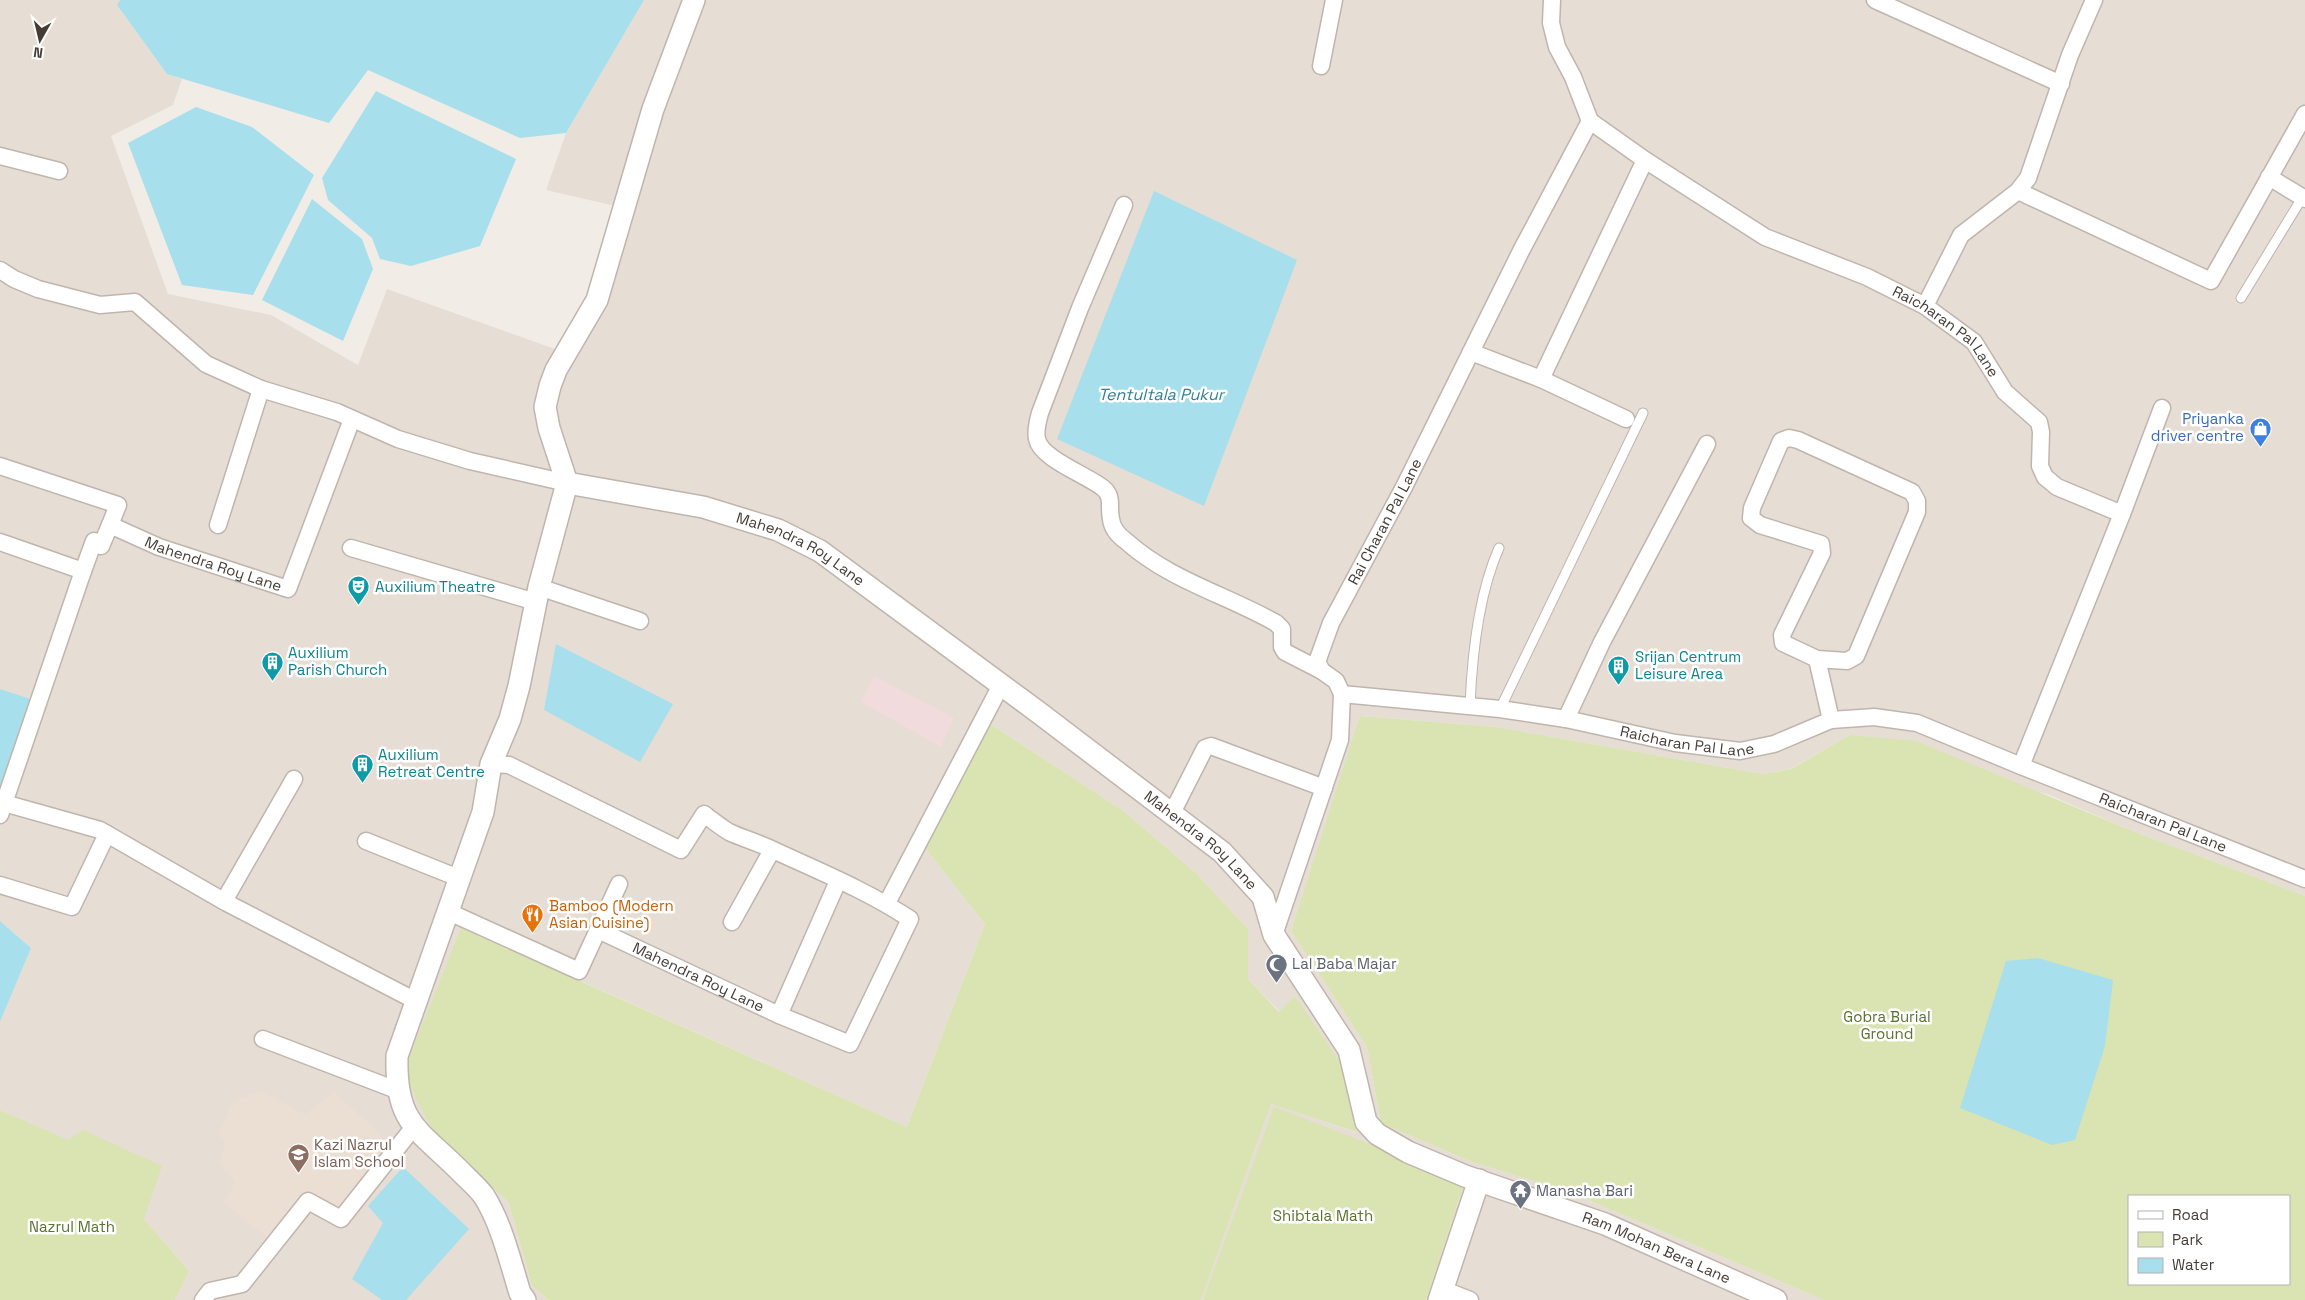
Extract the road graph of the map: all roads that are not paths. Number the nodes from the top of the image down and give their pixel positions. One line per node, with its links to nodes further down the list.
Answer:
1 (694, 0): 29 (street)
2 (1334, 0): 6 (street)
3 (1552, 0): 9 (street)
4 (1875, 0): 7 (street)
5 (2094, 0): 7 (street)
6 (1321, 66)
7 (2061, 84): 14 (street)
8 (2305, 114): 13 (street)
9 (1590, 121): 11 (street, Raicharan Pal Lane); 20 (street, Rai Charan Pal Lane)
10 (0, 156): 12 (street)
11 (1645, 160): 19 (street, Raicharan Pal Lane); 21 (street)
12 (59, 171)
13 (2269, 177): 14 (street); 15 (street)
14 (2018, 191): 19 (street)
15 (2304, 198): 18 (lane)
16 (1124, 205): 40 (street)
17 (0, 270): 22 (street, Mahendra Roy Lane)
18 (2240, 298)
19 (1925, 306): 30 (street, Raicharan Pal Lane)
20 (1471, 352): 21 (street); 40 (street, Rai Charan Pal Lane)
21 (1541, 380): 26 (street)
22 (261, 389): 25 (street, Mahendra Roy Lane); 32 (street)
23 (2162, 408): 30 (street)
24 (1643, 413): 44 (lane)
25 (352, 419): 29 (street, Mahendra Roy Lane); 31 (street, Mahendra Roy Lane)
26 (1626, 419)
27 (1706, 444): 45 (street)
28 (0, 466): 31 (street)
29 (567, 483): 37 (street); 41 (street, Mahendra Roy Lane)
30 (2122, 514): 48 (street)
31 (110, 525): 36 (street)
32 (218, 525)
33 (0, 542): 36 (street)
34 (351, 548): 37 (street)
35 (1499, 548): 43 (lane)
36 (83, 572): 51 (street)
37 (538, 595): 38 (street); 47 (street)
38 (640, 621)
39 (1817, 659): 39 (street); 46 (street)
40 (1322, 671): 42 (street)
41 (1001, 685): 52 (street, Mahendra Roy Lane); 62 (street)
42 (1342, 694): 43 (street, Raicharan Pal Lane); 50 (street)
43 (1470, 706): 44 (street, Raicharan Pal Lane)
44 (1500, 709): 45 (street, Raicharan Pal Lane)
45 (1566, 719): 46 (street, Raicharan Pal Lane)
46 (1831, 720): 48 (street, Raicharan Pal Lane)
47 (492, 764): 55 (street, Mahendra Roy Lane); 56 (street)
48 (2021, 766): 57 (street, Raicharan Pal Lane)
49 (294, 779): 61 (street)
50 (1324, 788): 52 (street); 66 (street)
51 (1, 806): 53 (street)
52 (1172, 813): 66 (street, Mahendra Roy Lane)
53 (107, 834): 60 (street); 61 (street)
54 (366, 841): 56 (street)
55 (772, 850): 58 (street, Mahendra Roy Lane); 64 (street)
56 (461, 879): 63 (street)
57 (2305, 879)
58 (838, 881): 62 (street, Mahendra Roy Lane); 68 (street, Mahendra Roy Lane)
59 (619, 884): 65 (street)
60 (0, 886)
61 (224, 900): 67 (street)
62 (886, 903): 68 (street, Mahendra Roy Lane)
63 (449, 912): 65 (street); 67 (street)
64 (732, 922)
65 (598, 930): 68 (street, Mahendra Roy Lane)
66 (1274, 935): 72 (street, Mahendra Roy Lane)
67 (416, 1001): 70 (street)
68 (779, 1015)
69 (263, 1039): 70 (street)
70 (399, 1091): 71 (street)
71 (413, 1128): 74 (street); 75 (street)
72 (1479, 1180): 73 (street); 77 (street, Ram Mohan Bera Lane)
73 (1440, 1294): 76 (street)
74 (203, 1300)
75 (525, 1300)
76 (1470, 1300)
77 (1776, 1300)

